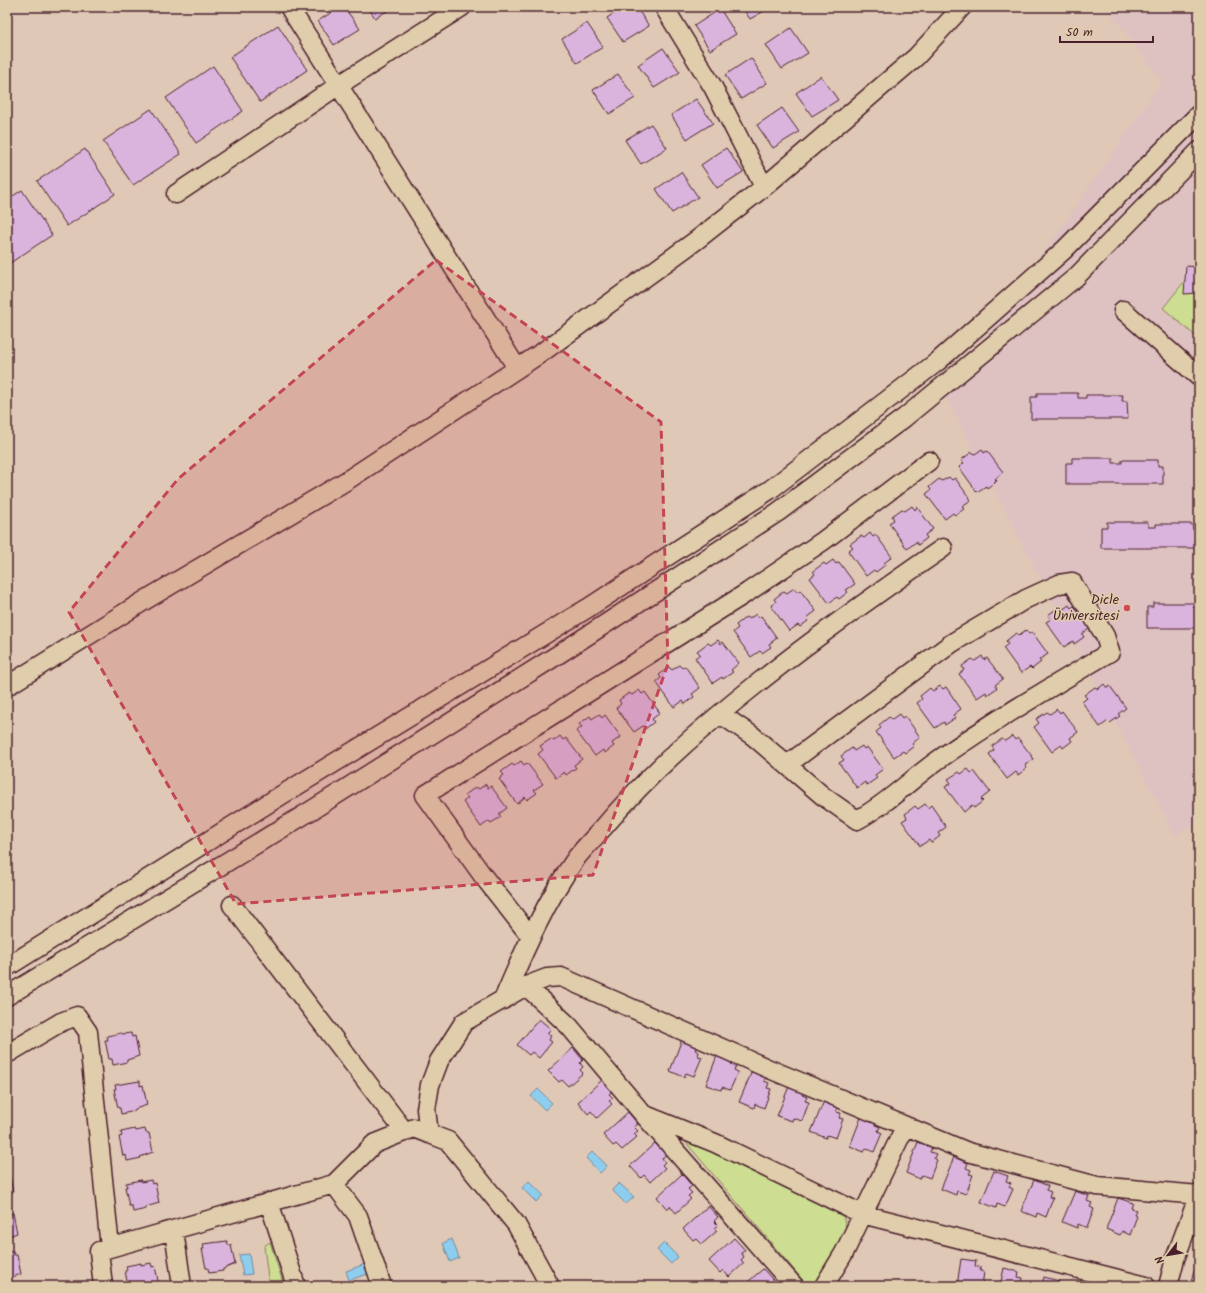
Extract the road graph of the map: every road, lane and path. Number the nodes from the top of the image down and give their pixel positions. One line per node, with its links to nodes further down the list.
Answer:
1 (289, 7): 5 (street)
2 (462, 7): 5 (street)
3 (664, 7): 8 (street)
4 (962, 7): 8 (street)
5 (339, 86): 9 (street); 11 (street)
6 (1199, 114): 20 (street)
7 (1199, 150): 22 (street)
8 (764, 187): 11 (street)
9 (176, 194)
10 (1123, 310): 12 (street)
11 (517, 368): 15 (street)
12 (1199, 377)
13 (929, 461): 19 (street)
14 (943, 548): 16 (street)
15 (7, 686)
16 (720, 714): 17 (street); 19 (street)
17 (788, 764): 17 (street)
18 (232, 905): 27 (street)
19 (531, 937): 23 (street)
20 (7, 967)
21 (526, 986): 23 (street); 25 (street); 26 (street)
22 (7, 996)
23 (503, 1000): 28 (street)
24 (7, 1054): 33 (street)
25 (643, 1114): 31 (street); 39 (street)
26 (905, 1127): 31 (street); 42 (street)
27 (405, 1132): 28 (street); 29 (street)
28 (429, 1134): 38 (street)
29 (334, 1184): 30 (street); 37 (street)
30 (269, 1202): 32 (street); 36 (street)
31 (862, 1214): 40 (street); 41 (street)
32 (174, 1231): 33 (street); 35 (street)
33 (110, 1248): 34 (street)
34 (104, 1286)
35 (182, 1286)
36 (296, 1286)
37 (382, 1286)
38 (550, 1286)
39 (794, 1286)
40 (824, 1286)
41 (1146, 1286)
42 (1168, 1286)

